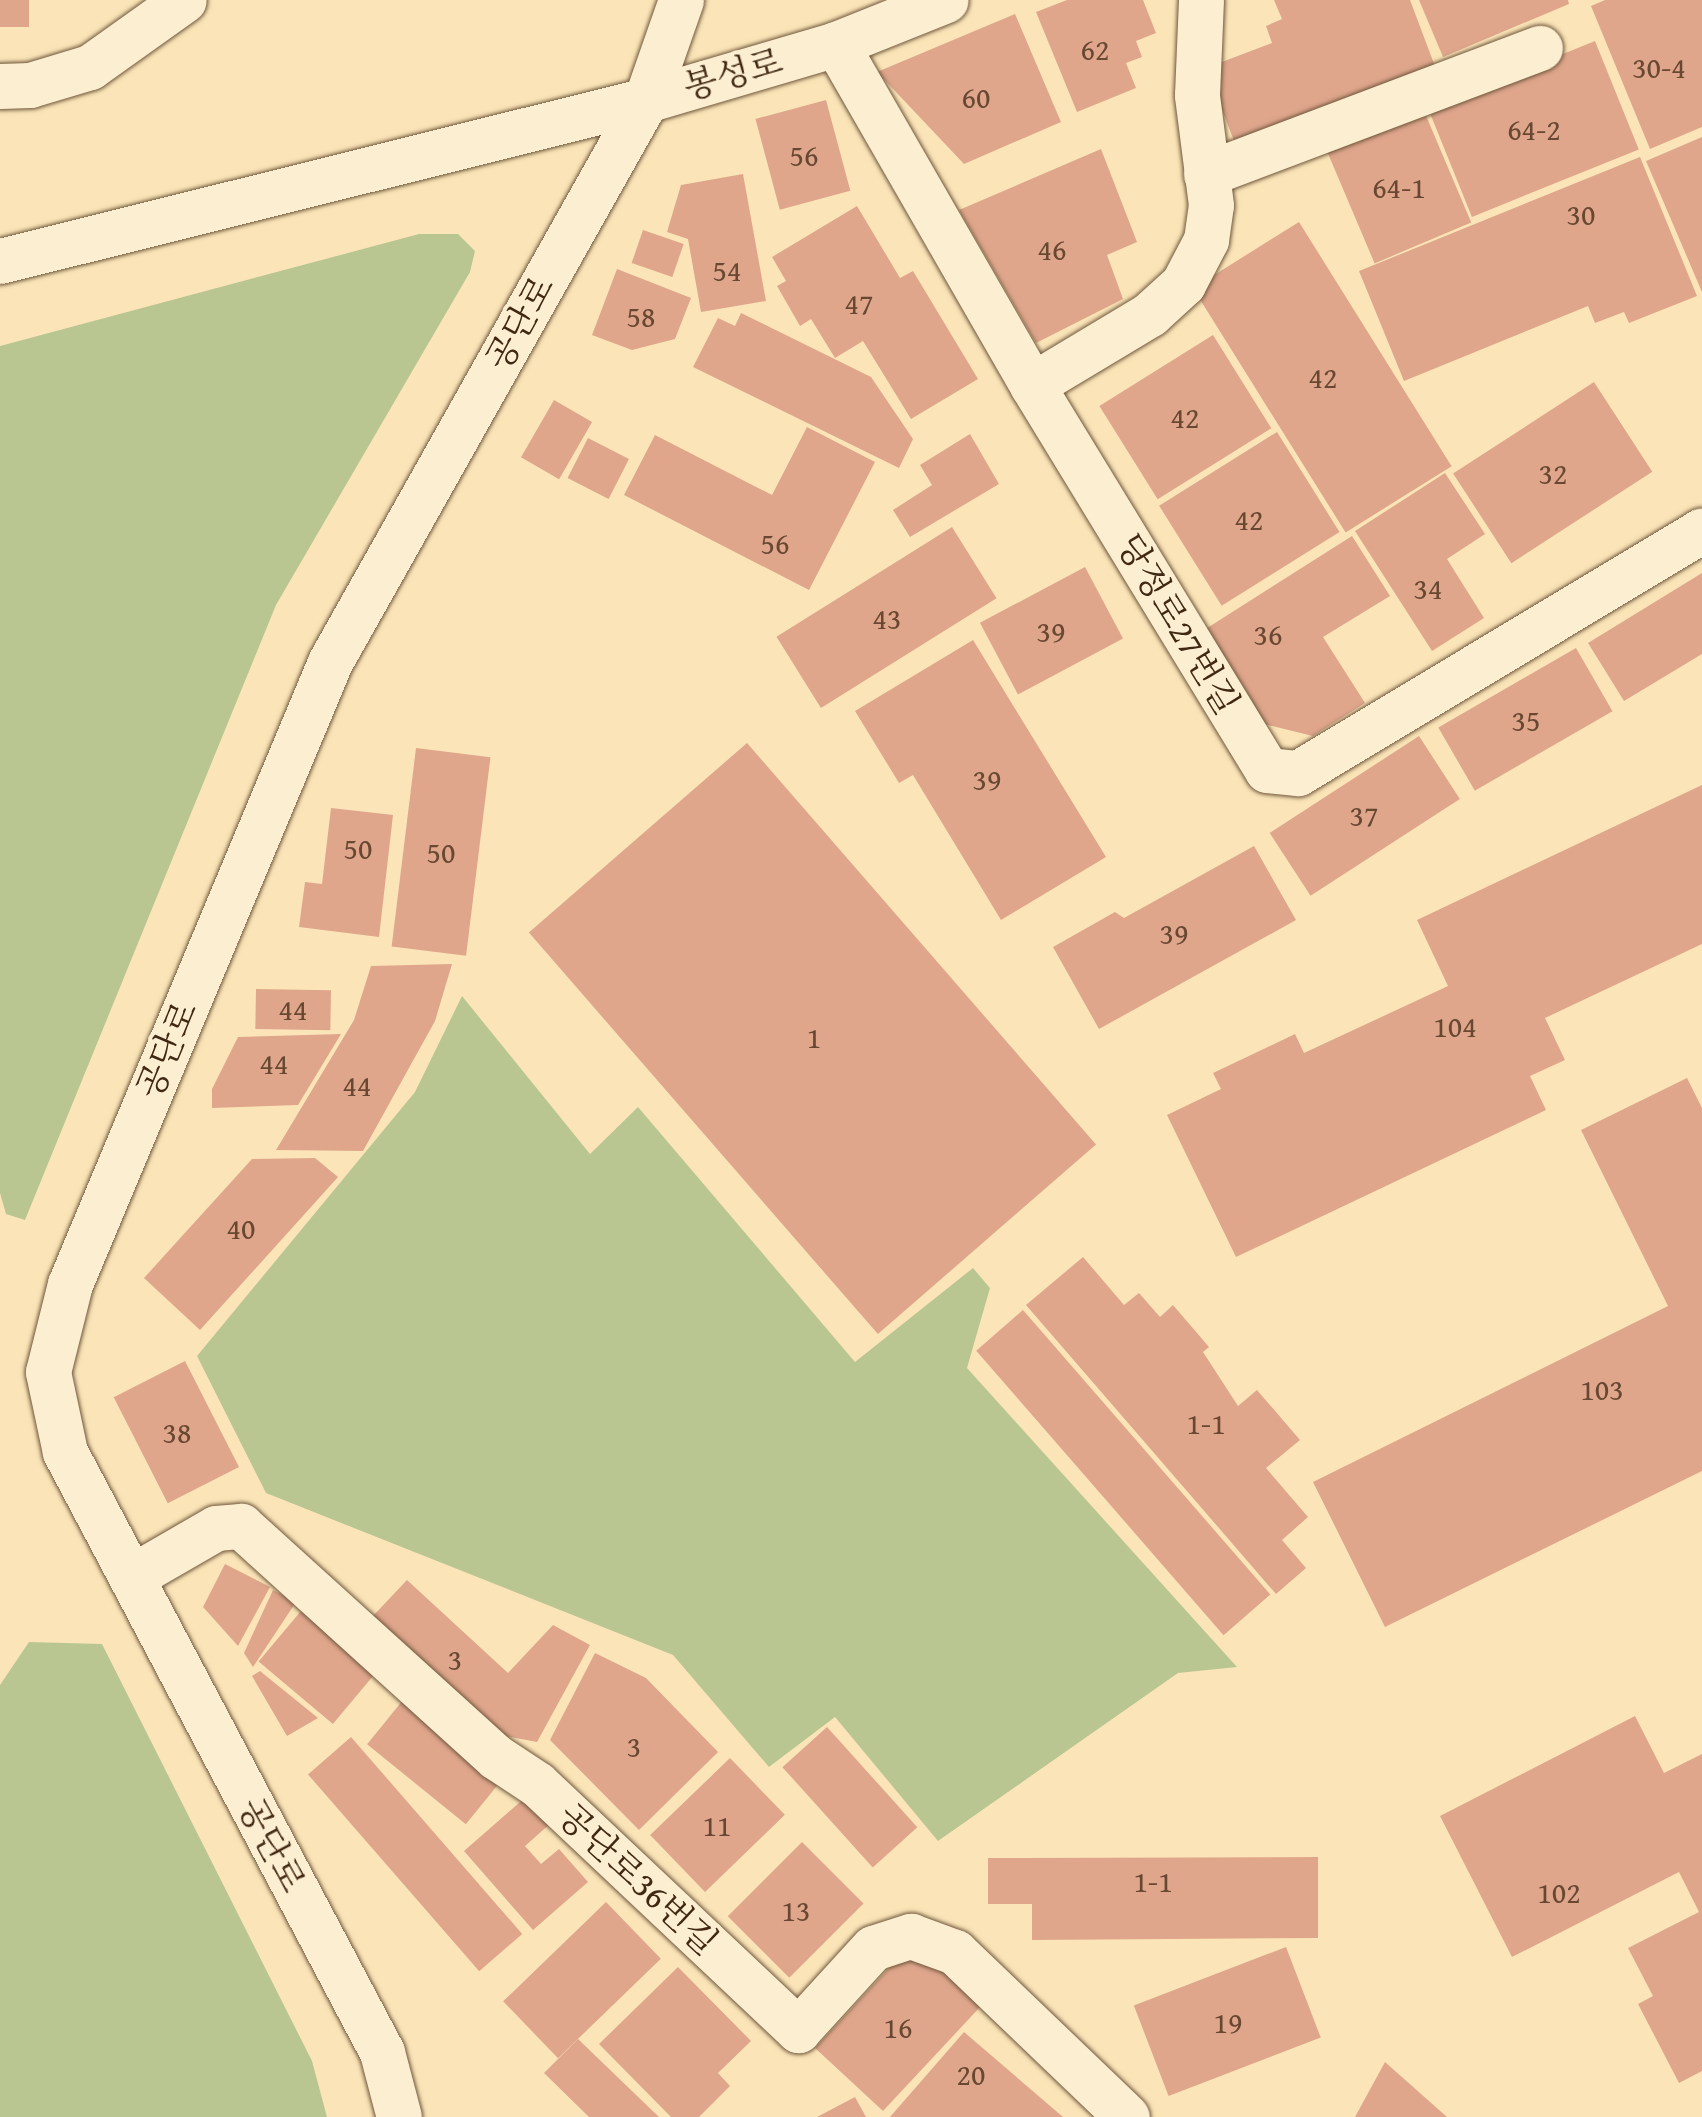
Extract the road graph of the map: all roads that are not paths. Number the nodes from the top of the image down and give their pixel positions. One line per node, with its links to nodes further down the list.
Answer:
1 (184, 0): 7 (street)
2 (681, 0): 8 (street, 공단로)
3 (946, 0): 5 (street, 봉성로)
4 (1201, 0): 9 (street)
5 (836, 44): 8 (street, 봉성로); 11 (street, 당정로27번길)
6 (1540, 48): 9 (street)
7 (0, 86)
8 (646, 100): 10 (street, 봉성로); 13 (street, 공단로)
9 (1206, 174): 11 (street)
10 (0, 261)
11 (1032, 385): 12 (street, 당정로27번길)
12 (1702, 530)
13 (131, 1578): 14 (street, 공단로); 15 (street, 공단로36번길)
14 (399, 2117)
15 (1127, 2117)

